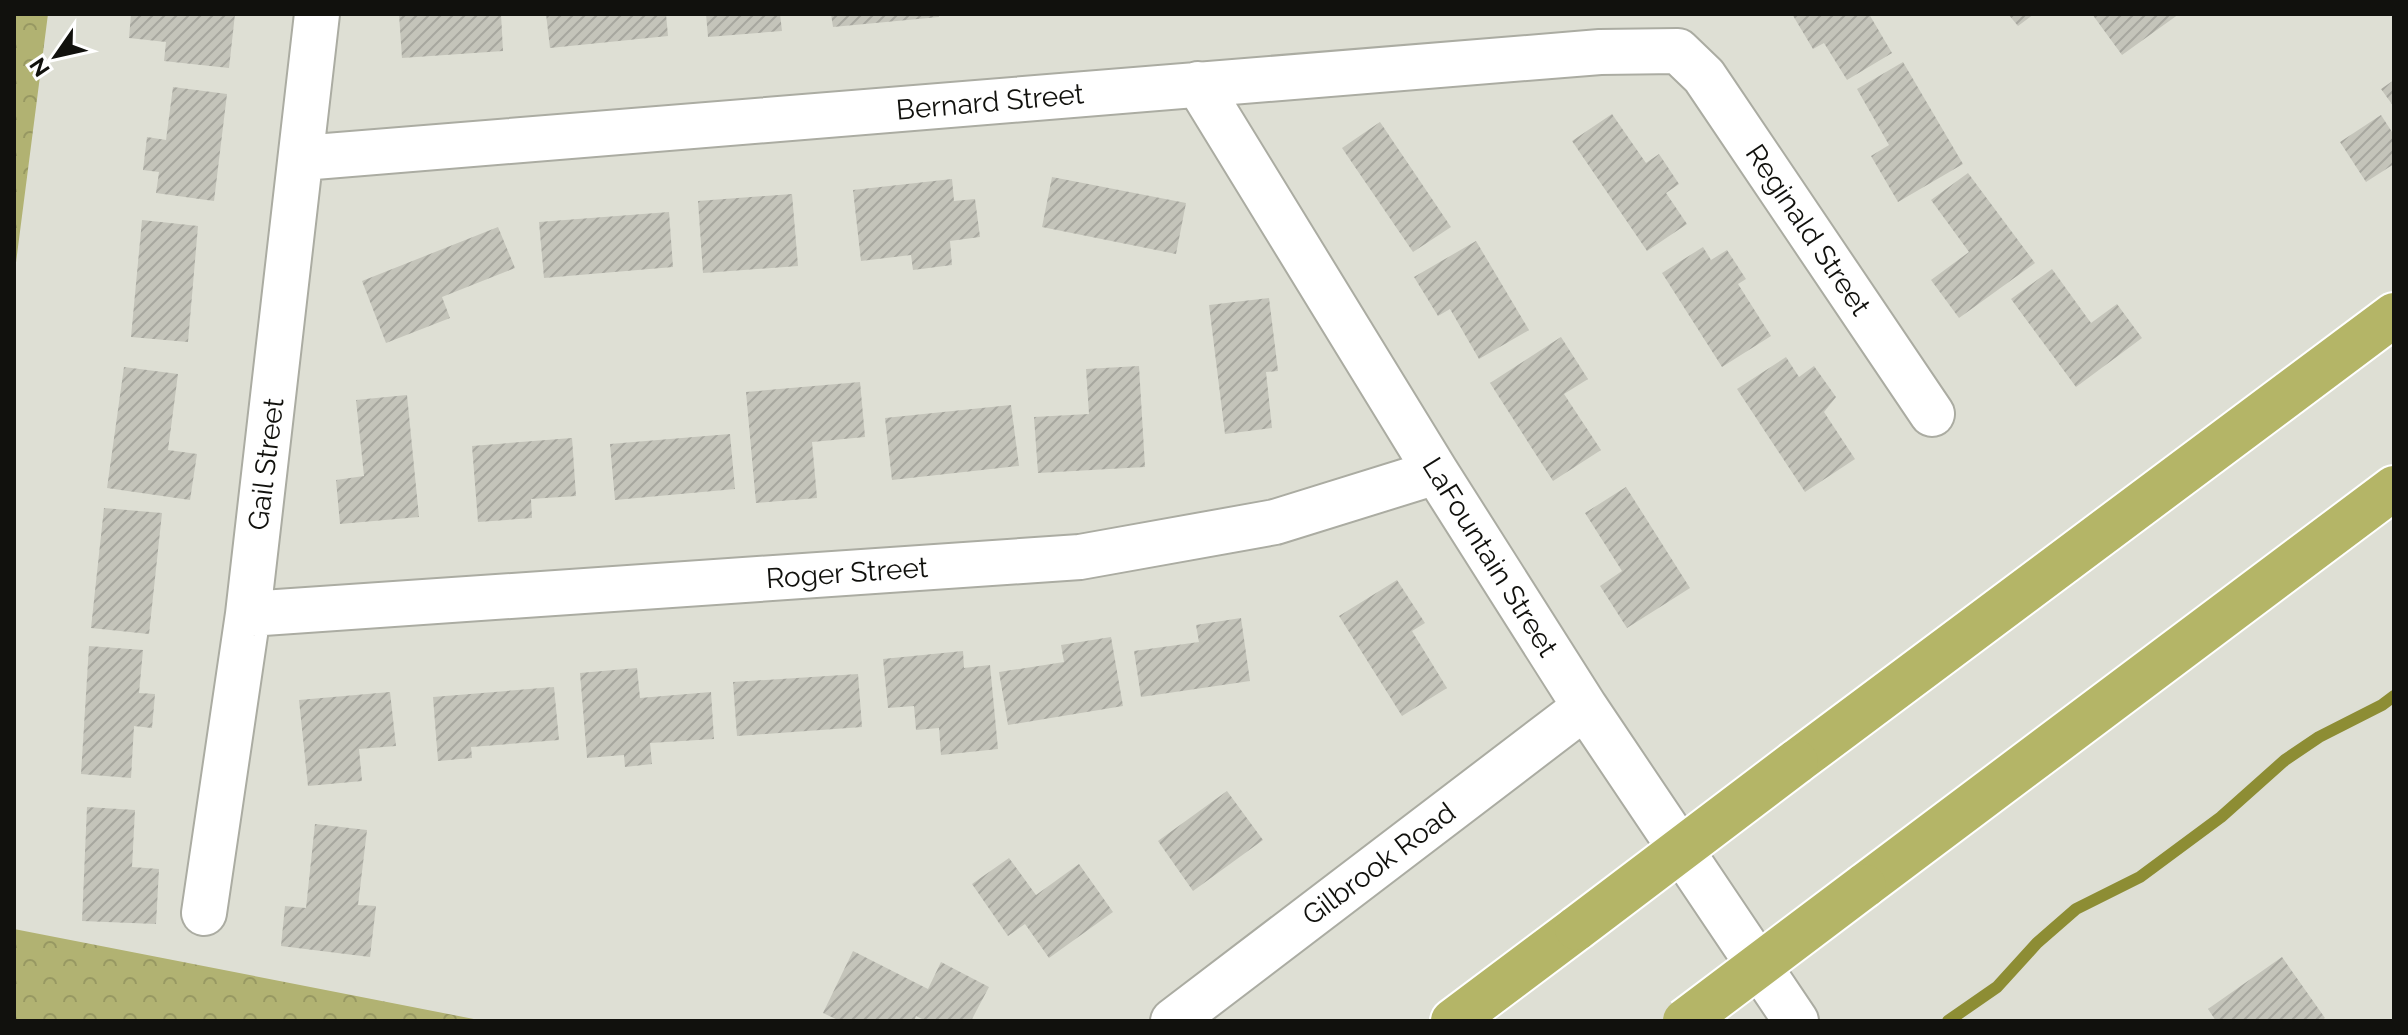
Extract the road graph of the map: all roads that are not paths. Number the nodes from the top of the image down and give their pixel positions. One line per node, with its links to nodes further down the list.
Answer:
1 (317, 14): 4 (street, Gail Street)
2 (1678, 51): 3 (street, Bernard Street); 6 (street, Reginald Street)
3 (1198, 84): 4 (street, Bernard Street); 7 (street, LaFountain Street)
4 (302, 158): 9 (street, Gail Street)
5 (2394, 315): 13 (highway, bridge)
6 (1932, 414)
7 (1436, 472): 9 (street, Roger Street); 10 (street, LaFountain Street)
8 (2394, 488): 14 (highway, bridge)
9 (248, 614): 11 (street, Gail Street)
10 (1585, 707): 12 (street, Gilbrook Road); 15 (street, LaFountain Street)
11 (204, 913)
12 (1173, 1021)
13 (1453, 1021)
14 (1685, 1021)
15 (1796, 1021)

